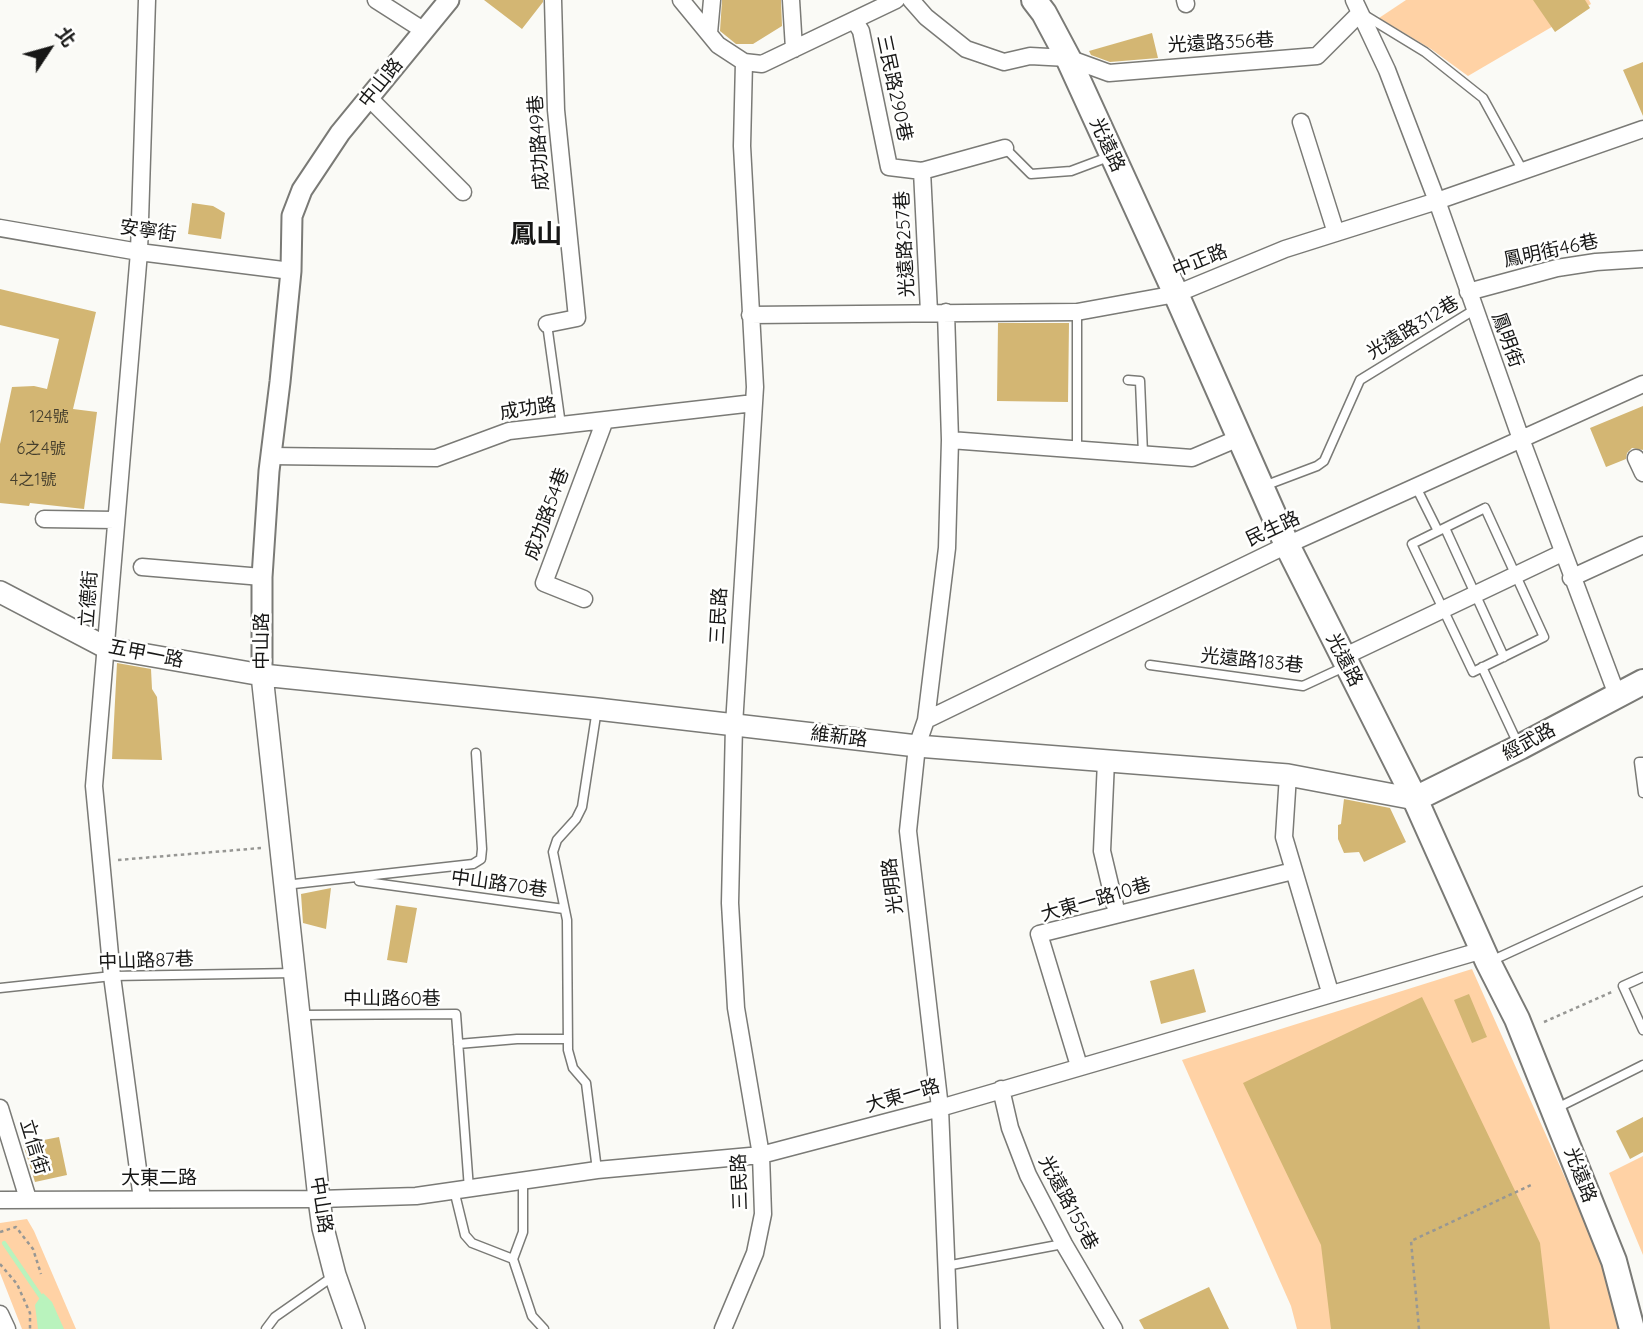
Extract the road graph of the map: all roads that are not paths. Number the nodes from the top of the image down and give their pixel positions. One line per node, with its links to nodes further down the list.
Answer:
1 (147, 0): 29 (street, 立德街)
2 (376, 0): 13 (street)
3 (449, 0): 13 (street, 中山路)
4 (553, 0): 38 (street, 成功路49巷)
5 (681, 0): 14 (street)
6 (712, 0): 14 (street)
7 (791, 0): 15 (street)
8 (897, 0): 12 (street)
9 (911, 0): 16 (street, 光遠路356巷)
10 (1034, 0): 16 (main road, 光遠路)
11 (1357, 6): 16 (street, 光遠路356巷); 24 (lane); 26 (street, 鳳明街)
12 (854, 20): 15 (street); 23 (street, 三民路290巷)
13 (424, 30): 18 (street, 中山路)
14 (709, 33): 17 (street)
15 (794, 49): 17 (street)
16 (1068, 58): 22 (main road, 光遠路)
17 (744, 62): 37 (street, 三民路)
18 (369, 98): 25 (street); 31 (street, 中山路)
19 (1301, 122): 28 (street)
20 (1643, 129): 24 (street, 中正路)
21 (1005, 148): 22 (lane, 光遠路257巷); 23 (street, 光遠路257巷)
22 (1112, 155): 33 (main road, 光遠路)
23 (922, 171): 35 (street, 光遠路257巷)
24 (1523, 171): 26 (street, 中正路)
25 (463, 192)
26 (1437, 201): 28 (street, 中正路); 32 (street, 鳳明街)
27 (0, 228): 29 (street, 安寧街)
28 (1336, 233): 33 (street, 中正路)
29 (139, 252): 31 (street, 安寧街); 53 (street, 立德街)
30 (1643, 258): 32 (street, 鳳明街46巷)
31 (291, 271): 49 (street, 中山路)
32 (1468, 292): 34 (street, 鳳明街)
33 (1176, 293): 36 (street, 中正路); 44 (main road, 光遠路)
34 (1474, 310): 45 (street, 鳳明街); 51 (lane, 光遠路312巷)
35 (937, 312): 36 (street, 中正路); 37 (street, 中正路); 46 (street, 光明路)
36 (1077, 312): 47 (lane)
37 (750, 315): 41 (street, 三民路)
38 (548, 324): 43 (lane, 成功路49巷)
39 (1128, 380): 48 (lane)
40 (1643, 384): 45 (street, 民生路)
41 (754, 403): 42 (street, 成功路); 76 (street, 三民路)
42 (605, 420): 43 (street, 成功路); 64 (street, 成功路54巷)
43 (561, 425): 49 (street, 成功路)
44 (1239, 438): 48 (street); 51 (main road, 光遠路)
45 (1521, 439): 50 (street, 民生路); 57 (street, 鳳明街)
46 (950, 440): 47 (street); 75 (street, 光明路)
47 (1077, 449): 48 (street)
48 (1143, 454)
49 (270, 456): 60 (street, 中山路)
50 (1416, 486): 54 (lane); 55 (street, 民生路)
51 (1261, 487): 55 (main road, 光遠路)
52 (44, 519): 53 (street)
53 (115, 520): 66 (street, 立德街)
54 (1441, 529): 59 (lane); 63 (lane); 65 (lane)
55 (1287, 545): 68 (main road, 光遠路); 75 (street, 民生路)
56 (1643, 545): 61 (street)
57 (1562, 553): 59 (street); 61 (street, 鳳明街)
58 (142, 567): 60 (street)
59 (1516, 575): 63 (street); 67 (lane)
60 (262, 577): 71 (street, 中山路)
61 (1572, 578): 73 (street, 鳳明街)
62 (0, 592): 66 (main road, 五甲一路)
63 (1475, 593): 65 (street); 67 (lane)
64 (584, 598)
65 (1443, 608): 68 (street); 70 (lane)
66 (107, 648): 71 (main road, 五甲一路); 93 (street, 立德街)
67 (1504, 657): 70 (lane)
68 (1345, 661): 69 (lane, 光遠路183巷); 84 (main road, 光遠路)
69 (1150, 666)
70 (1477, 669): 78 (lane)
71 (262, 675): 74 (main road, 維新路); 87 (main road, 中山路)
72 (1643, 682): 73 (main road, 經武路)
73 (1616, 695): 78 (main road, 經武路)
74 (597, 709): 76 (main road, 維新路); 89 (lane, 中山路70巷)
75 (926, 720): 77 (street, 光明路)
76 (734, 725): 77 (main road, 維新路); 107 (street, 三民路)
77 (917, 746): 80 (main road, 維新路); 105 (street, 光明路)
78 (1520, 747): 84 (main road, 經武路)
79 (475, 753): 86 (lane, 中山路70巷)
80 (1106, 761): 82 (main road, 維新路); 90 (street)
81 (1643, 762): 83 (lane)
82 (1288, 775): 84 (main road, 維新路); 85 (street)
83 (1643, 793)
84 (1415, 799): 91 (main road, 光遠路)
85 (1293, 871): 90 (street, 大東一路10巷); 96 (street)
86 (345, 879): 87 (lane, 中山路70巷); 89 (lane, 中山路70巷)
87 (285, 886): 92 (main road, 中山路)
88 (1643, 891): 91 (lane)
89 (564, 909): 99 (lane)
90 (1117, 914): 102 (street, 大東一路10巷)
91 (1486, 956): 96 (street, 大東一路); 106 (main road, 光遠路)
92 (294, 973): 93 (lane, 中山路87巷); 97 (main road, 中山路)
93 (112, 976): 95 (lane, 中山路87巷); 112 (street, 立德街)
94 (1643, 977): 98 (lane)
95 (0, 988)
96 (1330, 992): 102 (street, 大東一路)
97 (299, 1015): 100 (lane, 中山路60巷); 113 (main road, 中山路)
98 (1643, 1030)
99 (568, 1039): 100 (lane); 108 (lane)
100 (458, 1044): 110 (lane, 中山路60巷)
101 (1643, 1065): 106 (lane)
102 (1079, 1066): 103 (street, 大東一路)
103 (1001, 1089): 105 (street, 大東一路); 115 (street, 光遠路155巷)
104 (0, 1108): 111 (street, 立信街)
105 (940, 1108): 107 (street, 大東一路); 117 (street, 光明路)
106 (1555, 1109): 127 (main road, 光遠路)
107 (761, 1155): 108 (street, 大東一路); 124 (street, 三民路)
108 (597, 1170): 109 (street, 大東一路)
109 (523, 1180): 110 (street, 大東一路); 116 (lane)
110 (461, 1190): 113 (street, 大東一路); 116 (lane, 中山路60巷)
111 (28, 1199): 112 (street, 大東二路); 114 (street, 大東二路)
112 (142, 1199): 113 (street, 大東二路)
113 (319, 1199): 118 (main road, 中山路)
114 (0, 1200)
115 (1064, 1244): 117 (lane); 126 (street, 光遠路155巷)
116 (513, 1259): 123 (lane)
117 (946, 1266): 125 (street, 光明路)
118 (335, 1275): 121 (lane); 122 (main road, 中山路)
119 (0, 1314): 120 (street)
120 (7, 1329)
121 (266, 1329)
122 (354, 1329)
123 (544, 1329)
124 (723, 1329)
125 (949, 1329)
126 (1114, 1329)
127 (1632, 1329)

